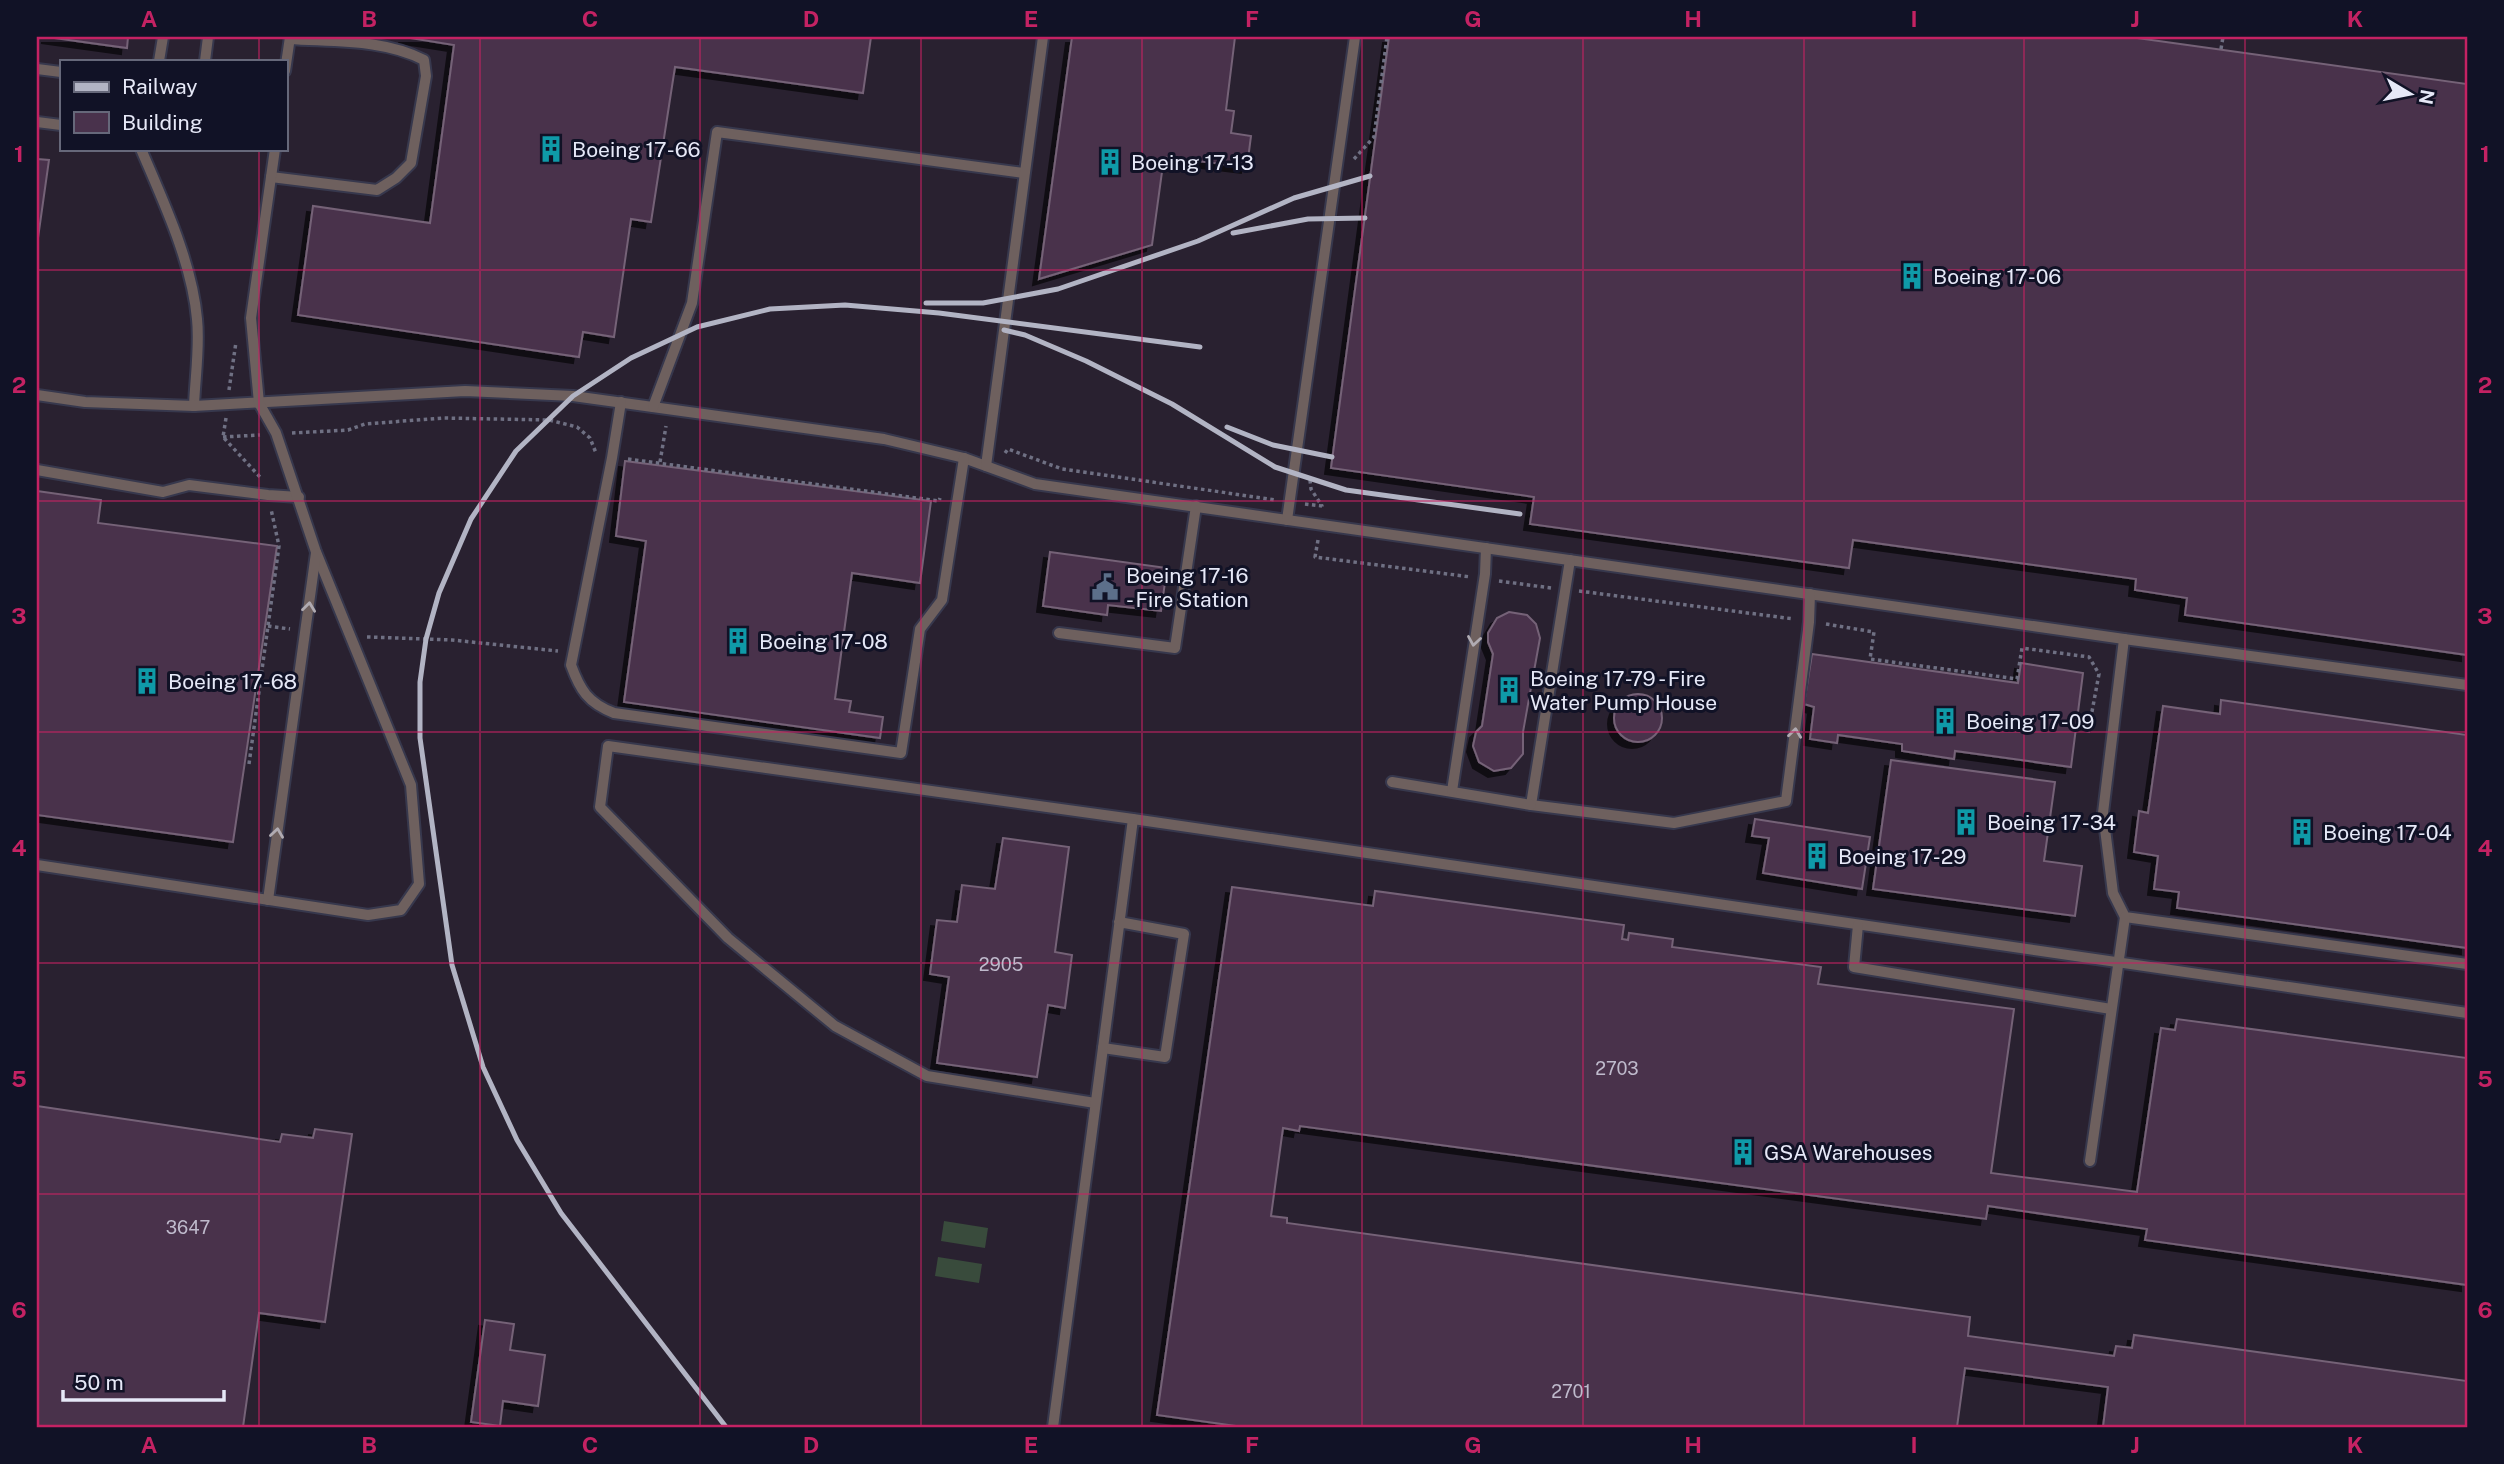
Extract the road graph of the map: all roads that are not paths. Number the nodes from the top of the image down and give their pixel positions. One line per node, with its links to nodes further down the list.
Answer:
1 (163, 37): 6 (lane)
2 (208, 37): 7 (lane)
3 (1042, 37): 15 (lane)
4 (1355, 37): 27 (lane)
5 (290, 38): 8 (lane); 16 (lane)
6 (159, 60)
7 (205, 60)
8 (287, 60)
9 (37, 69): 10 (lane)
10 (60, 72)
11 (37, 122): 12 (lane)
12 (60, 125)
13 (141, 150): 20 (lane)
14 (275, 150): 16 (lane)
15 (1024, 173): 21 (lane); 23 (lane)
16 (271, 177): 19 (lane)
17 (37, 395): 20 (lane)
18 (621, 402): 19 (lane); 21 (lane); 22 (lane)
19 (259, 403): 20 (lane); 25 (lane)
20 (194, 406)
21 (653, 407): 22 (lane)
22 (964, 458): 23 (lane)
23 (986, 466): 26 (lane)
24 (37, 470): 25 (lane)
25 (299, 497): 29 (lane)
26 (1196, 506): 27 (lane); 32 (lane)
27 (1287, 520): 28 (lane)
28 (1486, 548): 30 (lane); 36 (lane, one-way to 36)
29 (316, 552): 40 (lane, one-way to 29); 40 (lane)
30 (1570, 560): 31 (lane); 37 (lane)
31 (1810, 594): 33 (lane); 37 (lane, one-way to 31)
32 (1059, 633)
33 (2124, 639): 34 (lane); 41 (lane)
34 (2467, 685)
35 (1392, 782): 36 (lane)
36 (1452, 791): 37 (lane)
37 (1531, 805)
38 (1133, 819): 42 (lane); 43 (lane); 49 (lane)
39 (37, 865): 40 (lane)
40 (268, 900)
41 (2125, 917): 44 (lane); 45 (lane)
42 (1119, 922): 48 (lane); 48 (lane)
43 (1858, 925): 45 (lane); 46 (lane)
44 (2467, 964)
45 (2118, 965): 46 (lane); 47 (lane)
46 (2111, 1009): 50 (lane)
47 (2467, 1013)
48 (1102, 1048): 49 (lane)
49 (1095, 1103): 51 (lane)
50 (2090, 1161)
51 (1053, 1427)

